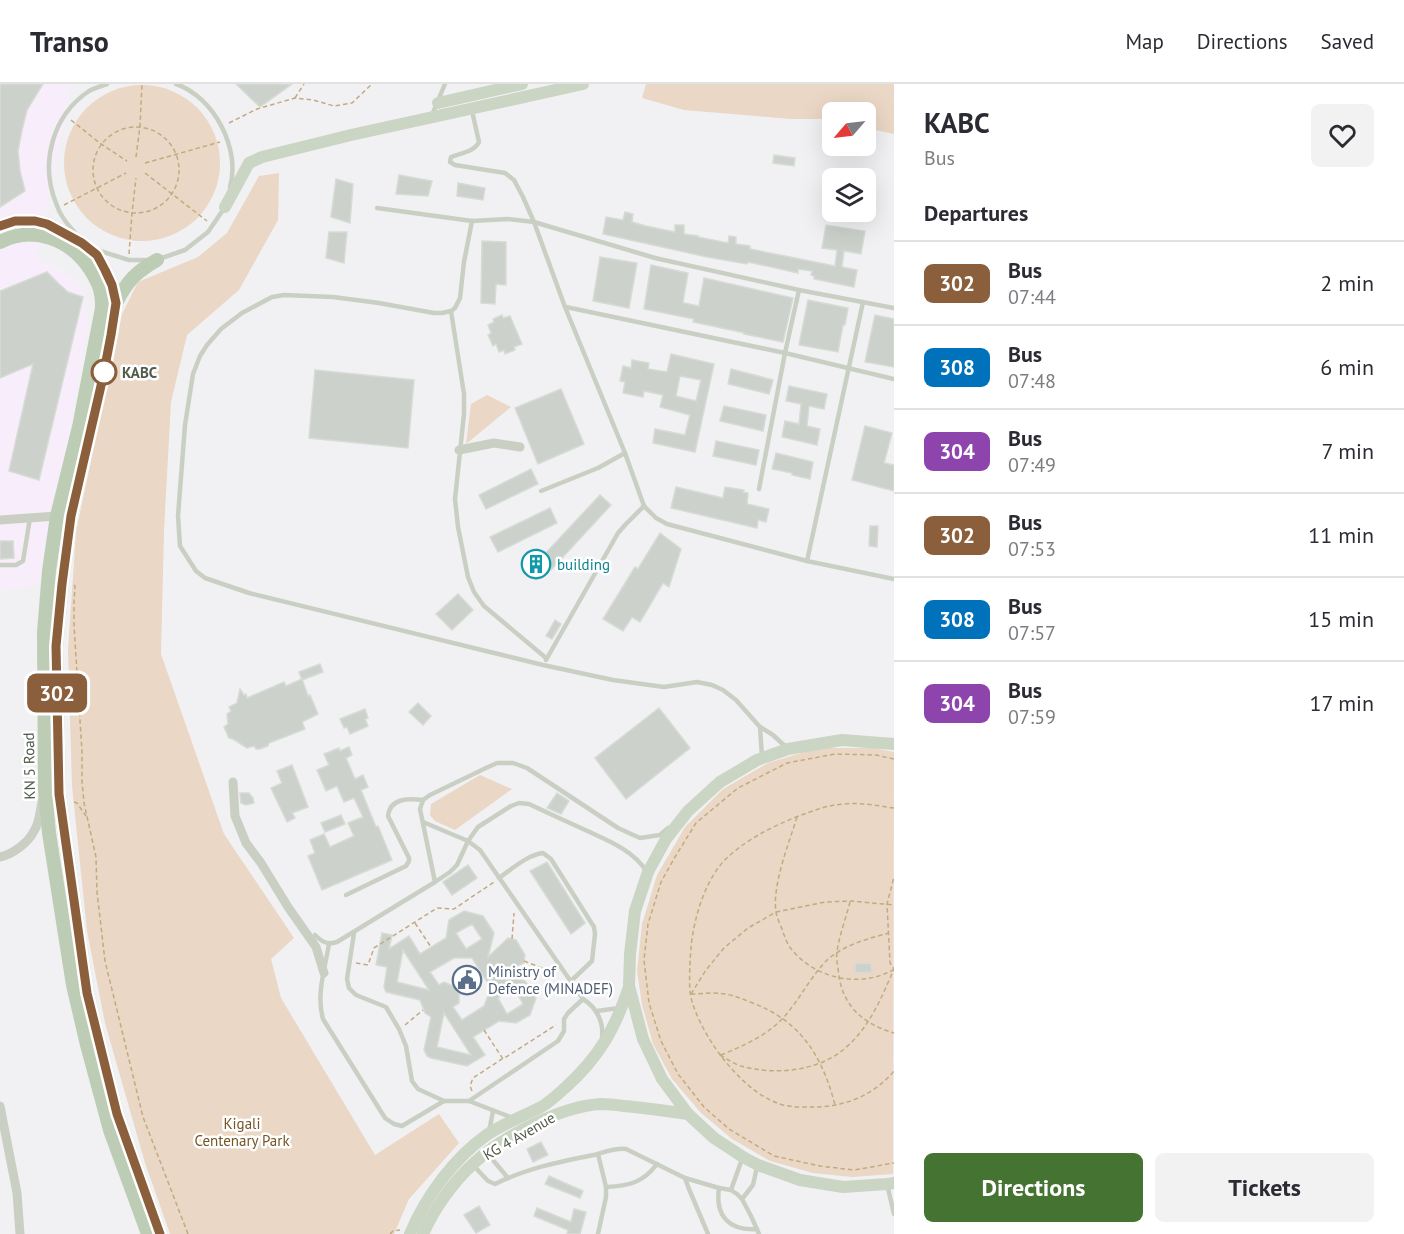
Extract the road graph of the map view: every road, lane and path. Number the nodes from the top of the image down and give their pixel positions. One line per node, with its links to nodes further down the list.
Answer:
1 (93, 84): 10 (lane)
2 (106, 84): 10 (lane)
3 (142, 84): 16 (path)
4 (176, 84): 17 (lane)
5 (304, 84): 11 (path)
6 (372, 84): 11 (path)
7 (445, 84): 12 (lane)
8 (522, 84): 12 (main road)
9 (583, 84): 13 (main road)
10 (90, 90): 14 (lane)
11 (294, 98): 17 (path)
12 (438, 103): 15 (lane)
13 (472, 108): 15 (main road); 34 (lane)
14 (65, 116): 19 (path); 31 (lane)
15 (431, 117): 29 (main road)
16 (140, 126): 19 (path); 20 (path); 21 (path)
17 (222, 126): 18 (lane)
18 (227, 140): 20 (path); 29 (lane)
19 (101, 144): 22 (path); 27 (path)
20 (176, 154): 23 (path); 28 (path)
21 (136, 157)
22 (127, 161)
23 (145, 163)
24 (126, 173): 27 (path)
25 (145, 173): 28 (path)
26 (136, 178): 32 (path)
27 (97, 189): 31 (path); 32 (path)
28 (171, 195): 32 (path); 35 (path)
29 (225, 207): 35 (lane)
30 (377, 208): 33 (lane)
31 (58, 209): 38 (lane)
32 (132, 213): 38 (path)
33 (472, 221): 34 (lane); 45 (lane)
34 (534, 222): 40 (lane); 43 (lane)
35 (213, 225): 39 (lane)
36 (0, 226): 42 (main road)
37 (0, 242): 55 (main road, KN 5 Road)
38 (129, 260): 39 (lane)
39 (157, 260): 42 (main road)
40 (799, 290): 41 (lane); 46 (lane)
41 (863, 302): 44 (lane); 47 (lane)
42 (116, 303): 60 (main road, KN 5 Road)
43 (565, 307): 46 (lane); 51 (lane)
44 (894, 308)
45 (451, 311): 50 (lane); 63 (lane)
46 (785, 353): 47 (lane); 52 (lane)
47 (849, 368): 48 (lane); 58 (lane)
48 (894, 379)
49 (520, 447): 50 (street)
50 (459, 450): 62 (lane)
51 (625, 453): 53 (lane); 54 (lane)
52 (759, 489)
53 (542, 491)
54 (644, 506): 58 (lane); 62 (lane)
55 (57, 516): 56 (street); 70 (main road, KN 5 Road)
56 (30, 518): 57 (street); 59 (lane)
57 (0, 520)
58 (807, 561): 61 (lane)
59 (0, 565)
60 (63, 572): 148 (main road, KN 5 Road); 149 (path)
61 (894, 579)
62 (546, 658): 63 (lane)
63 (543, 665): 64 (lane)
64 (760, 727): 66 (lane); 68 (lane)
65 (894, 744): 66 (main road)
66 (788, 749): 68 (main road)
67 (894, 759): 133 (path)
68 (758, 760): 73 (main road)
69 (233, 782): 101 (street)
70 (45, 790): 77 (street); 147 (main road, KN 5 Road)
71 (423, 800): 73 (lane); 75 (lane); 82 (lane)
72 (894, 808): 74 (path)
73 (688, 811): 78 (main road)
74 (798, 817): 87 (path); 105 (path)
75 (423, 822): 76 (lane); 81 (lane)
76 (468, 841): 78 (lane); 80 (lane); 81 (lane)
77 (0, 857)
78 (648, 872): 104 (main road)
79 (894, 877): 85 (path)
80 (499, 878): 84 (lane); 88 (path); 103 (lane)
81 (435, 882): 89 (lane)
82 (346, 895)
83 (851, 901): 85 (path); 87 (path); 95 (path)
84 (516, 902): 92 (path); 98 (lane)
85 (887, 904): 86 (path); 90 (path)
86 (894, 905)
87 (776, 912): 100 (path); 105 (path)
88 (414, 923): 94 (path); 97 (path)
89 (354, 933): 93 (lane); 97 (lane)
90 (889, 933): 95 (path); 99 (path)
91 (315, 935): 93 (lane)
92 (512, 939)
93 (329, 944): 101 (lane)
94 (431, 947)
95 (837, 953): 100 (path); 102 (path)
96 (524, 961): 98 (path)
97 (349, 963): 113 (lane)
98 (562, 969): 103 (lane)
99 (894, 969): 102 (path); 112 (path)
100 (818, 972): 102 (path); 110 (path)
101 (324, 973): 122 (lane)
102 (838, 978): 112 (path)
103 (571, 981): 106 (lane)
104 (629, 986): 107 (main road, KG 4 Avenue); 127 (main road)
105 (691, 994): 110 (path); 117 (path)
106 (583, 999): 109 (lane); 111 (lane)
107 (622, 1008): 109 (lane); 116 (main road, KG 4 Avenue)
108 (423, 1010): 113 (path)
109 (597, 1011): 116 (lane)
110 (783, 1018): 117 (path); 119 (path)
111 (564, 1019): 118 (path); 121 (lane)
112 (868, 1022): 115 (path); 119 (path)
113 (399, 1029): 122 (lane)
114 (484, 1030): 118 (path)
115 (894, 1033)
116 (601, 1048): 128 (main road, KG 4 Avenue)
117 (720, 1055): 119 (path); 125 (path)
118 (503, 1059): 121 (path)
119 (820, 1063): 125 (path)
120 (894, 1071): 125 (path)
121 (475, 1098): 123 (lane)
122 (444, 1101): 123 (lane)
123 (469, 1101): 126 (lane)
124 (0, 1106): 146 (street)
125 (835, 1106)
126 (493, 1110): 128 (lane); 129 (lane)
127 (688, 1114): 130 (main road, KG 4 Avenue); 132 (main road)
128 (516, 1119): 129 (main road, KG 4 Avenue)
129 (489, 1134): 150 (main road, KG 4 Avenue)
130 (487, 1153): 134 (main road, KG 4 Avenue); 137 (lane)
131 (598, 1154): 135 (lane); 137 (lane); 140 (lane)
132 (743, 1157): 136 (main road); 142 (lane)
133 (894, 1163)
134 (472, 1164): 137 (lane); 151 (main road, KG 4 Avenue)
135 (657, 1164): 138 (lane); 140 (lane)
136 (758, 1165): 139 (main road); 143 (lane)
137 (508, 1178)
138 (686, 1178): 141 (lane); 153 (lane)
139 (891, 1183): 144 (lane)
140 (606, 1187): 152 (lane)
141 (718, 1188): 142 (lane); 145 (lane)
142 (731, 1190): 143 (lane)
143 (742, 1199): 145 (lane)
144 (894, 1214)
145 (758, 1232)
146 (20, 1234)
147 (148, 1234)
148 (160, 1234)
149 (188, 1234)
150 (410, 1234)
151 (423, 1234)
152 (598, 1234)
153 (708, 1234)

